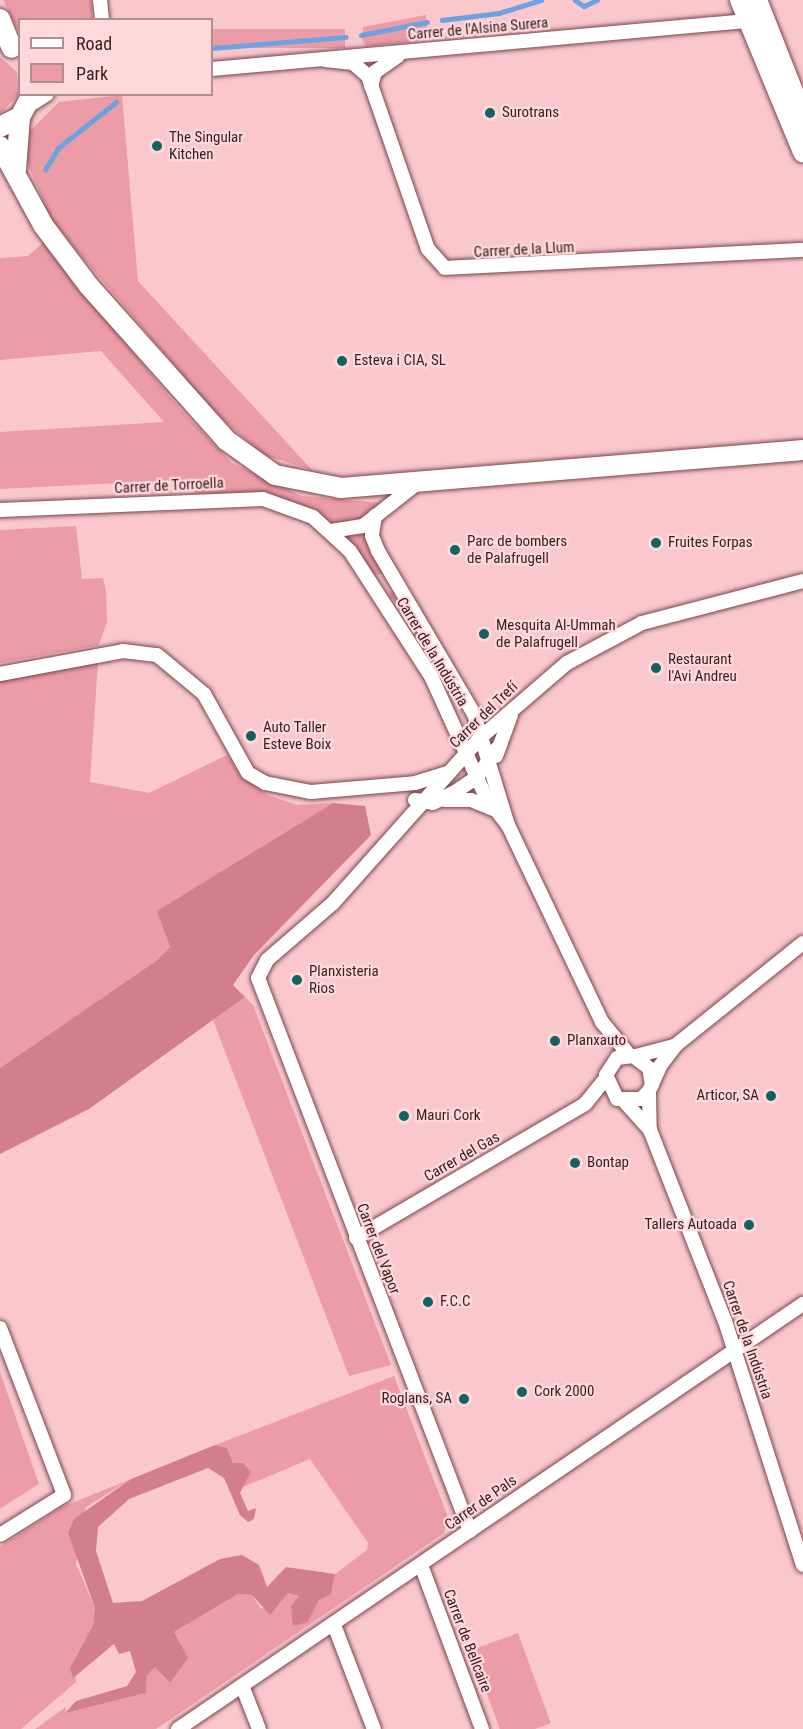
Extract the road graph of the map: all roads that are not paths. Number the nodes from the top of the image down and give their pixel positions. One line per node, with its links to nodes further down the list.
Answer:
1 (100, 0): 4 (street)
2 (740, 0): 3 (street)
3 (755, 12): 7 (street, Carrer de l'Alsina Surera); 13 (street); 16 (street)
4 (102, 18)
5 (0, 19): 6 (street)
6 (10, 48)
7 (410, 52): 8 (street, Carrer de l'Alsina Surera); 10 (street)
8 (325, 60): 9 (street, Carrer de l'Alsina Surera); 10 (street, Carrer de la Llum)
9 (213, 69)
10 (371, 86): 18 (street, Carrer de la Llum)
11 (44, 96): 12 (street)
12 (27, 106): 14 (street); 17 (street)
13 (803, 117)
14 (0, 127)
15 (0, 146): 17 (street)
16 (803, 152)
17 (16, 174): 20 (street)
18 (803, 250)
19 (803, 450): 20 (street)
20 (419, 482): 22 (street)
21 (0, 510): 23 (street, Carrer de Torroella)
22 (375, 516): 23 (street); 25 (street, Carrer de la Indústria)
23 (331, 531): 26 (street, Carrer de la Indústria)
24 (803, 581): 28 (street, Carrer del Trefí)
25 (400, 590): 26 (street, Carrer de la Indústria); 29 (street, Carrer de la Indústria)
26 (376, 592): 30 (street, Carrer de la Indústria)
27 (0, 674): 33 (street)
28 (512, 709): 29 (street); 30 (street, Carrer del Trefí)
29 (471, 710): 30 (street, Carrer de la Indústria)
30 (480, 747): 31 (street, Carrer del Trefí); 32 (street); 32 (street, Carrer de la Indústria); 37 (street, Carrer de la Indústria)
31 (454, 768): 33 (street); 35 (street, Carrer del Trefí)
32 (477, 777): 34 (street); 36 (street, Carrer de la Indústria)
33 (394, 784): 35 (street)
34 (440, 801): 35 (street); 36 (street)
35 (419, 802): 39 (street, Carrer del Trefí)
36 (496, 811): 37 (street, Carrer de la Indústria)
37 (508, 825): 40 (street, Carrer de la Indústria)
38 (803, 943): 41 (street)
39 (258, 978): 48 (street, Carrer del Vapor)
40 (602, 1022): 42 (street, Carrer de la Indústria); 43 (street, Carrer de la Indústria)
41 (676, 1045): 42 (street); 44 (street)
42 (633, 1056): 43 (street); 44 (street, Carrer de la Indústria)
43 (607, 1073): 45 (street, Carrer de la Indústria); 46 (street, Carrer del Gas)
44 (650, 1088): 45 (street, Carrer del Gas); 47 (street, Carrer de la Indústria)
45 (621, 1100): 46 (street, Carrer del Gas); 47 (street, Carrer de la Indústria)
46 (585, 1104): 48 (street, Carrer del Gas)
47 (650, 1130): 51 (street, Carrer de la Indústria)
48 (356, 1238): 52 (street, Carrer del Vapor)
49 (803, 1304): 51 (street, Carrer de Pals)
50 (0, 1328): 53 (street)
51 (734, 1350): 52 (street, Carrer de Pals); 55 (street, Carrer de la Indústria)
52 (470, 1531): 54 (street, Carrer de Pals)
53 (0, 1535)
54 (420, 1565): 56 (street, Carrer de Pals); 61 (street, Carrer de Bellcaire)
55 (803, 1565)
56 (334, 1625): 57 (street, Carrer de Pals); 60 (street)
57 (243, 1688): 58 (street, Carrer de Pals); 59 (street)
58 (178, 1729)
59 (259, 1729)
60 (374, 1729)
61 (482, 1729)

